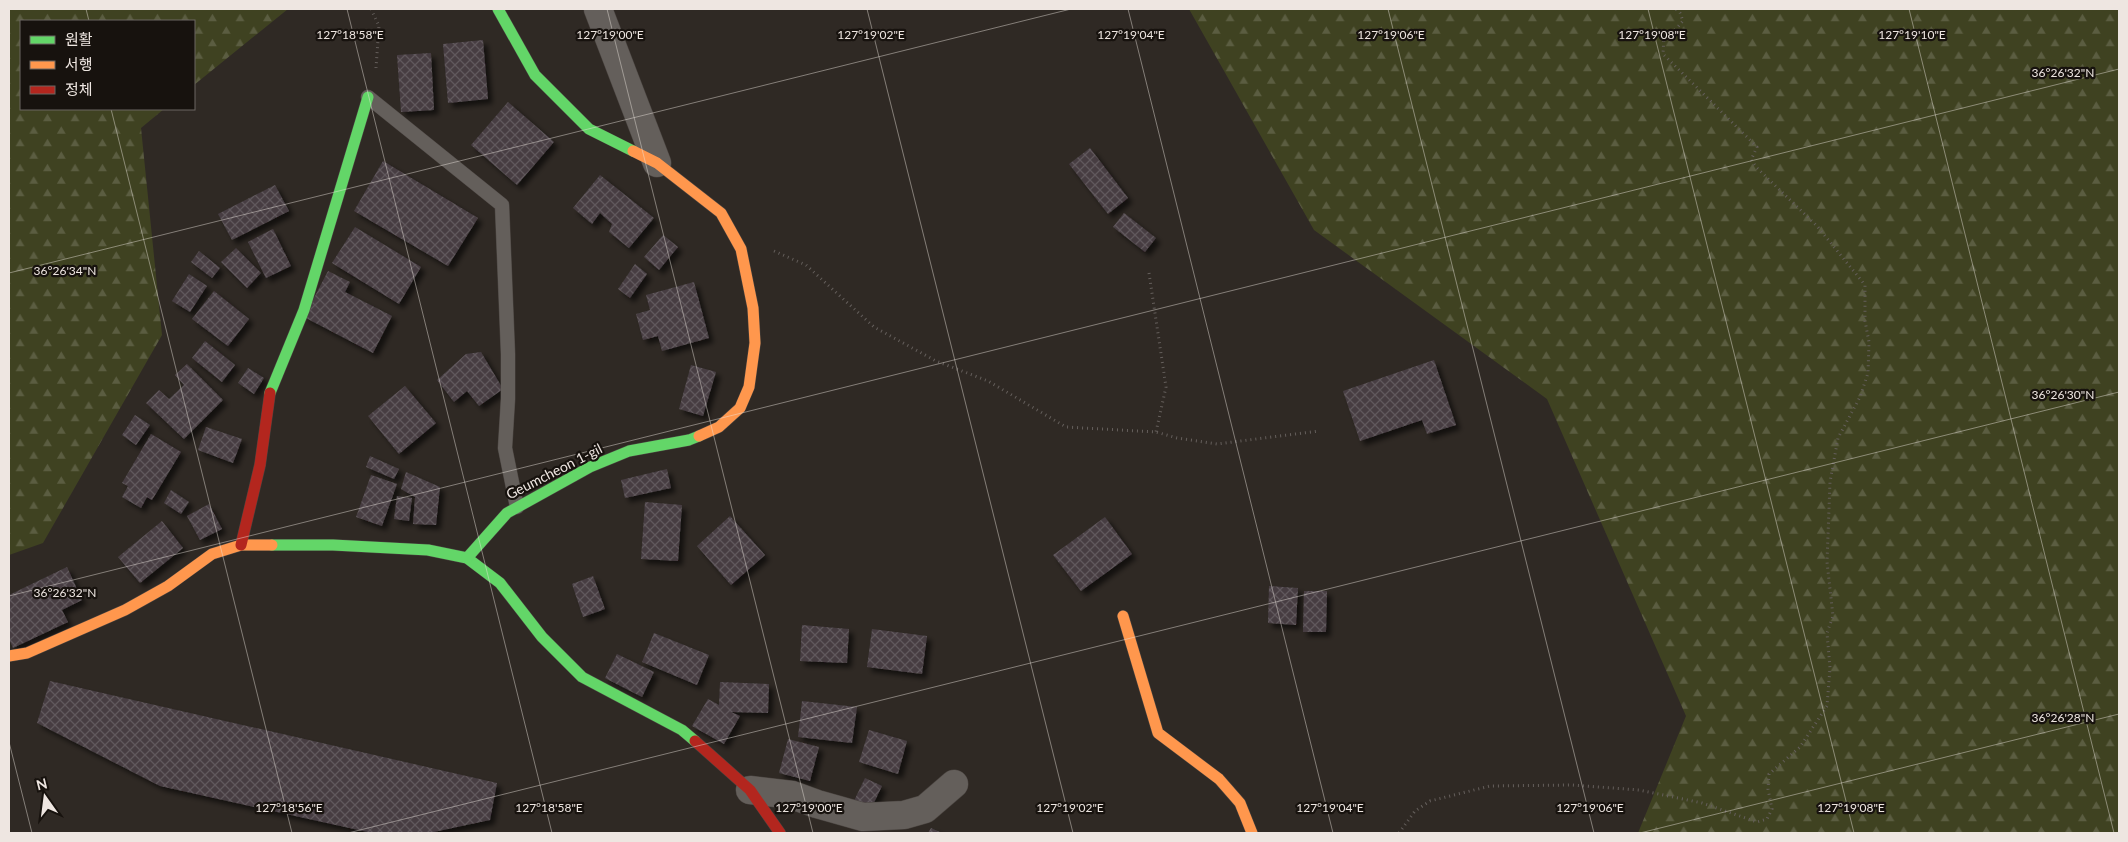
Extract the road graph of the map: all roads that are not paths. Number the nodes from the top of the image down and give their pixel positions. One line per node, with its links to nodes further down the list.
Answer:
1 (498, 9): 4 (street, Geumcheon 1-gil)
2 (598, 9): 4 (street)
3 (368, 97): 5 (lane); 6 (street)
4 (657, 163): 5 (street, Geumcheon 1-gil)
5 (517, 507): 7 (street, Geumcheon 1-gil)
6 (241, 545): 7 (street); 9 (street)
7 (467, 558): 11 (street)
8 (1123, 616): 13 (street)
9 (9, 656)
10 (954, 784): 11 (street)
11 (750, 790): 12 (street)
12 (780, 833)
13 (1252, 833)

